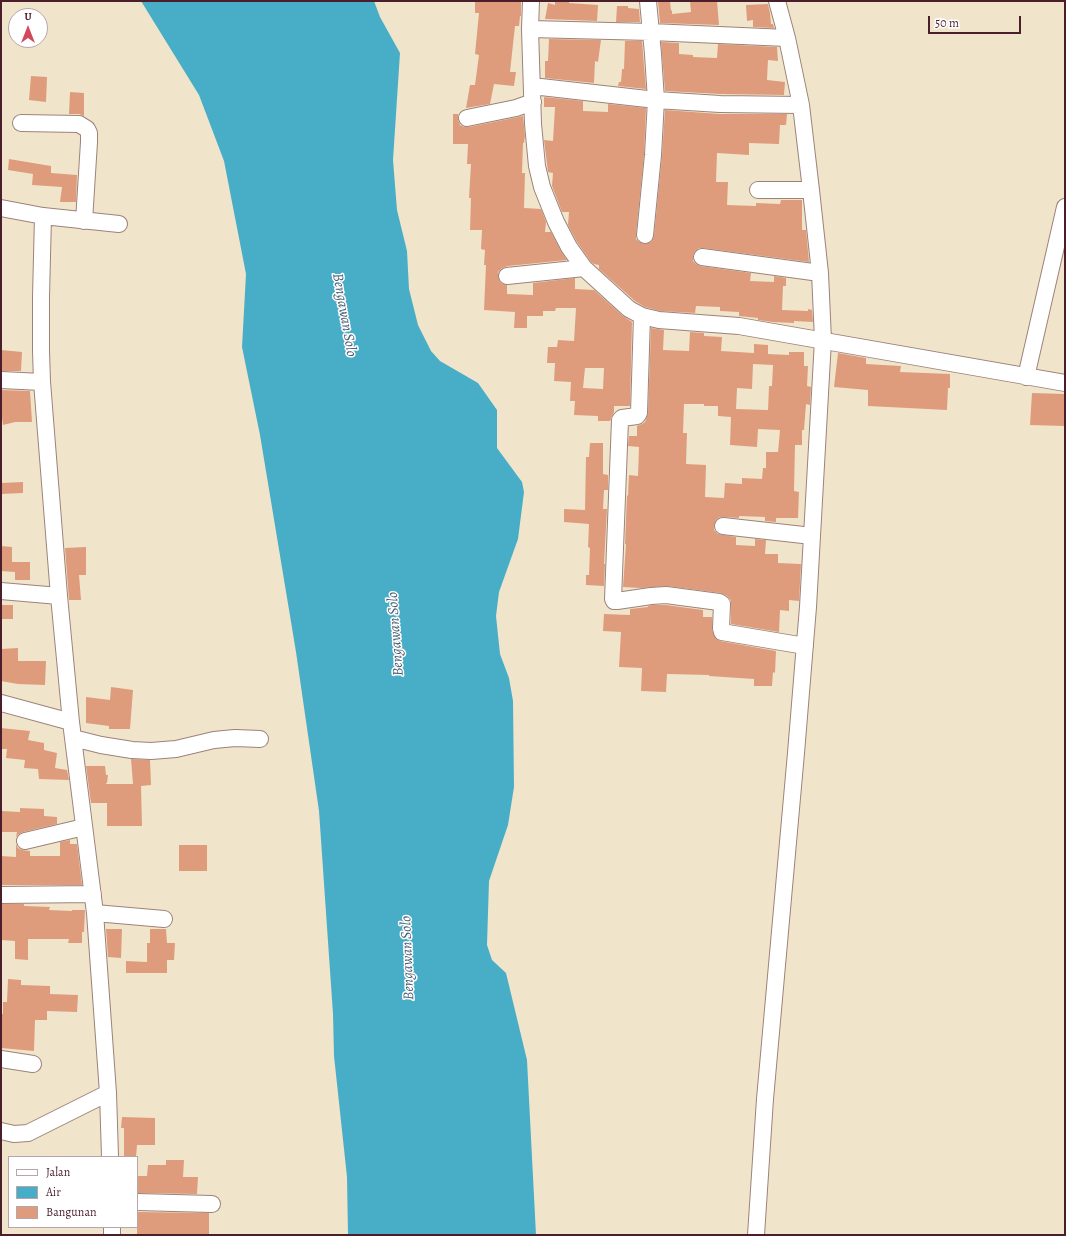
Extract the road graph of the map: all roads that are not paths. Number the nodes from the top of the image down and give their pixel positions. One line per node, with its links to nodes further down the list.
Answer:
1 (531, 1): 4 (street)
2 (648, 1): 5 (street)
3 (777, 1): 6 (street)
4 (530, 28): 5 (street); 7 (street)
5 (651, 32): 6 (street); 8 (street)
6 (787, 38): 9 (street)
7 (532, 94): 8 (street); 10 (street); 21 (street)
8 (656, 100): 9 (street); 19 (street)
9 (800, 105): 13 (street)
10 (467, 118)
11 (21, 123): 17 (street)
12 (758, 190): 13 (street)
13 (811, 190): 22 (street)
14 (1065, 207): 26 (street)
15 (1, 208): 16 (street)
16 (43, 216): 17 (street); 28 (street)
17 (84, 221): 18 (street)
18 (119, 224)
19 (645, 235)
20 (702, 257): 22 (street)
21 (584, 268): 23 (street); 24 (street)
22 (820, 273): 25 (street)
23 (507, 276)
24 (642, 316): 25 (street); 34 (street)
25 (823, 340): 26 (street); 31 (street)
26 (1026, 377): 29 (street)
27 (1, 380): 28 (street)
28 (42, 382): 33 (street)
29 (1065, 383)
30 (723, 526): 31 (street)
31 (812, 536): 34 (street)
32 (1, 591): 33 (street)
33 (59, 596): 36 (street)
34 (805, 646): 51 (street)
35 (1, 703): 36 (street)
36 (72, 730): 37 (street); 38 (street)
37 (260, 739)
38 (84, 827): 39 (street); 40 (street)
39 (25, 841)
40 (93, 894): 41 (street); 42 (street)
41 (1, 895)
42 (95, 913): 43 (street); 46 (street)
43 (164, 919)
44 (1, 1059): 45 (street)
45 (33, 1064)
46 (108, 1093): 47 (street); 48 (street)
47 (1, 1131)
48 (110, 1156)
49 (138, 1202): 50 (street)
50 (212, 1204)
51 (756, 1235)

